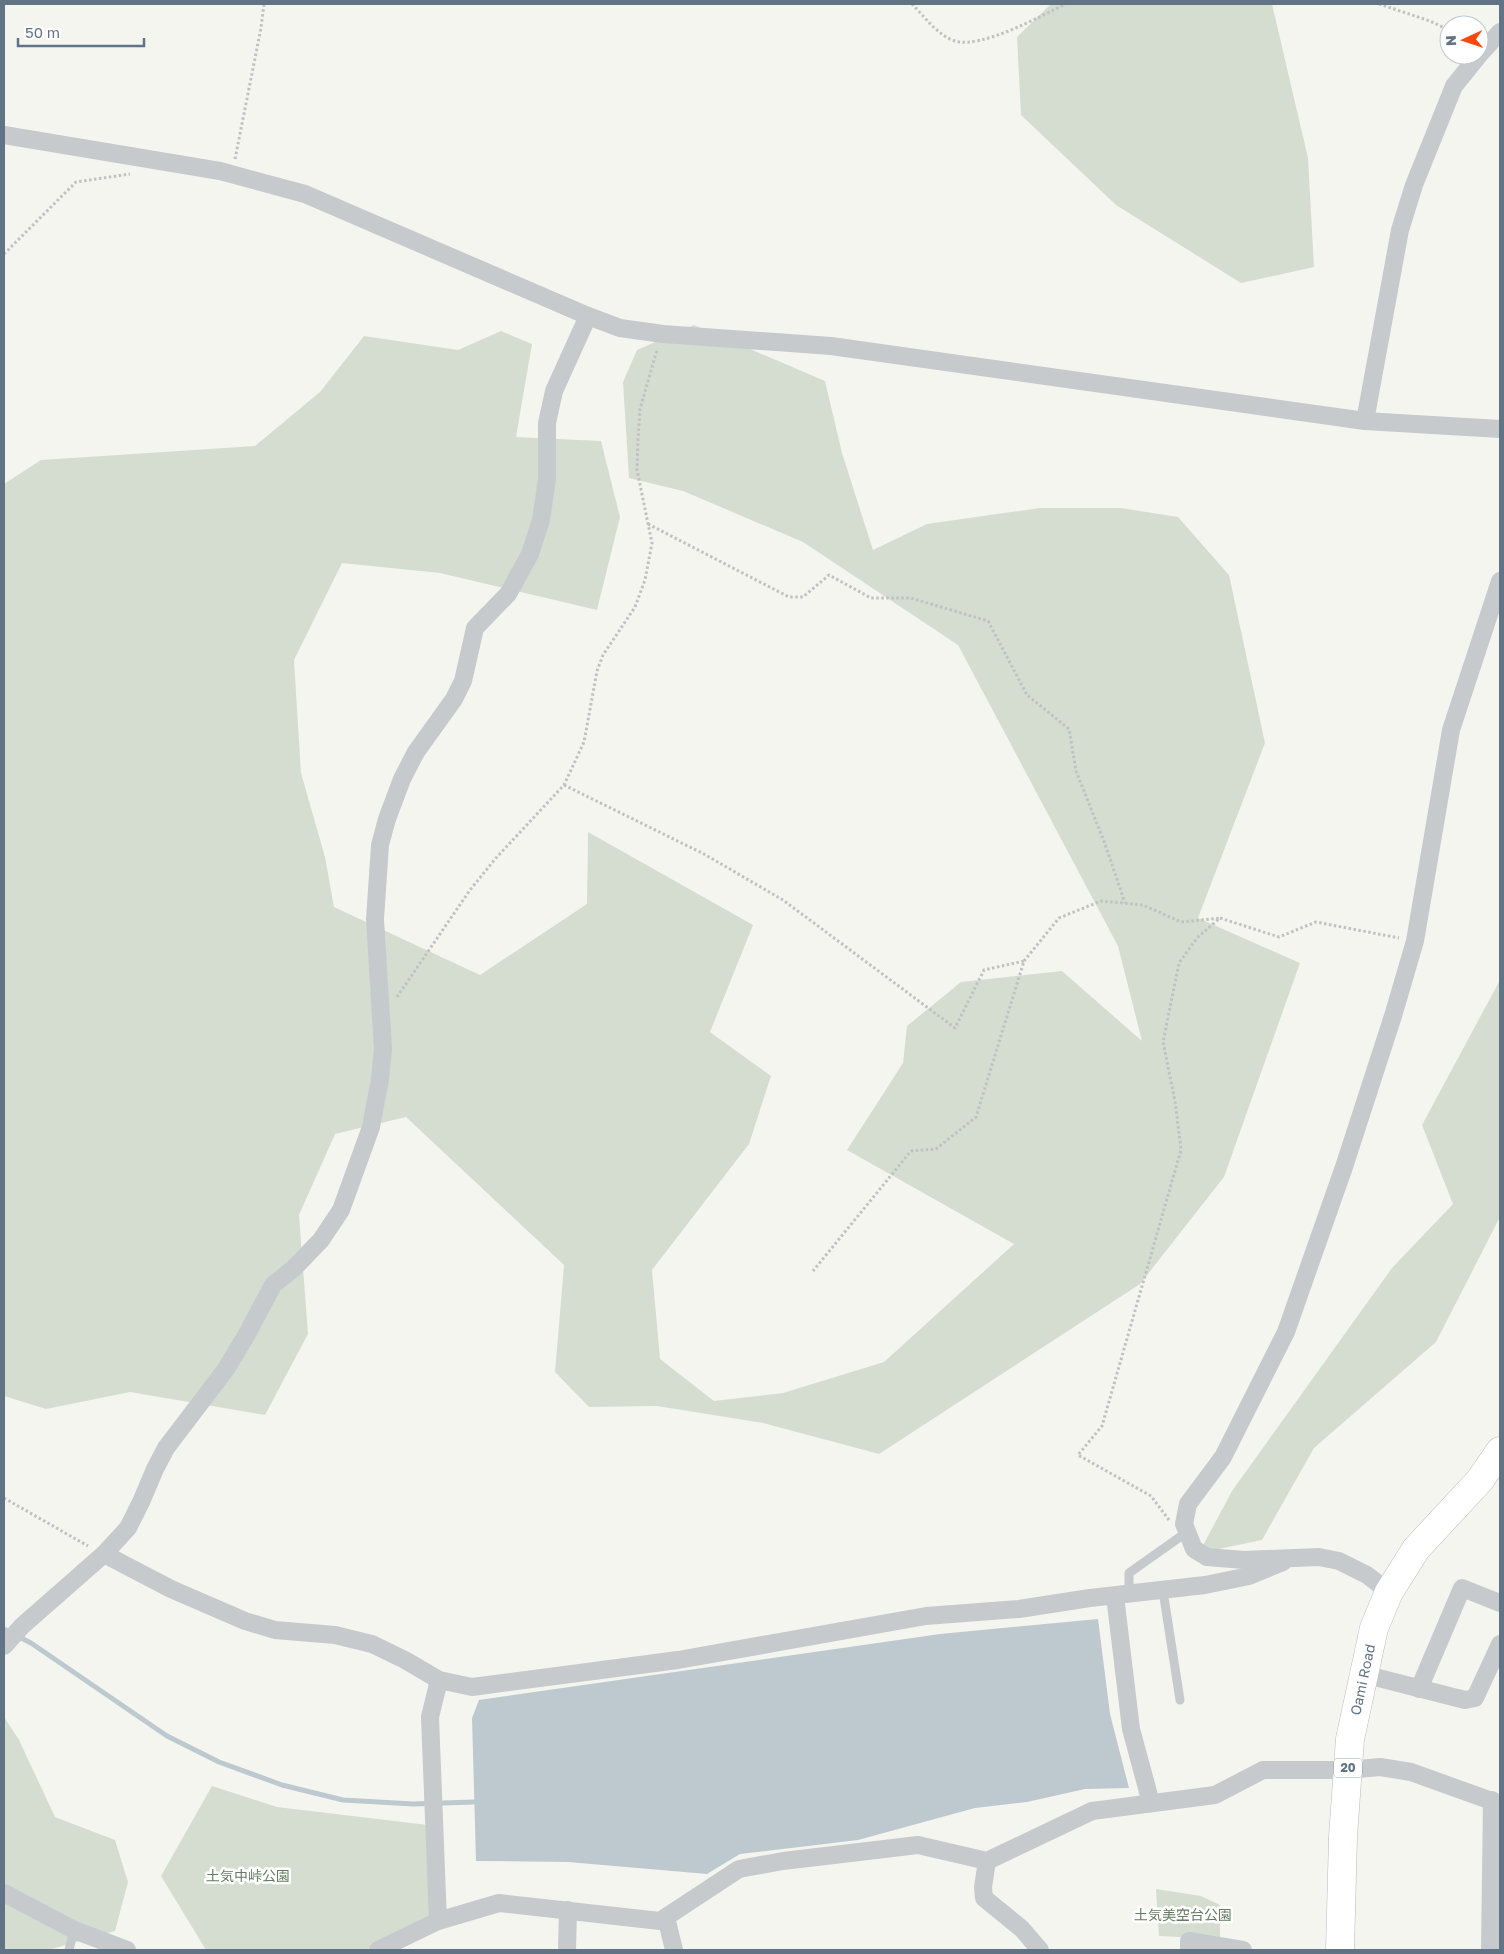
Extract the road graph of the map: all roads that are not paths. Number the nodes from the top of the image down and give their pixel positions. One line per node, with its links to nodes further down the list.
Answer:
1 (1500, 32): 2 (street)
2 (1489, 44)
3 (1471, 65): 6 (street)
4 (4, 135): 5 (street)
5 (588, 316): 6 (street); 11 (street)
6 (1365, 421): 7 (street)
7 (1500, 430)
8 (1500, 581): 10 (street)
9 (1500, 1451): 14 (main road, Oami Road / 20)
10 (1184, 1535): 12 (street); 15 (lane)
11 (104, 1554): 18 (street); 20 (street)
12 (1296, 1557): 13 (street); 14 (street)
13 (1162, 1591): 15 (street); 22 (lane)
14 (1389, 1592): 19 (main road, Oami Road / 20)
15 (1122, 1595): 20 (street); 25 (street)
16 (1500, 1603): 21 (street)
17 (1500, 1644): 21 (street)
18 (4, 1646)
19 (1363, 1674): 21 (street); 23 (main road, Oami Road / 20)
20 (439, 1680): 30 (street)
21 (1419, 1689)
22 (1180, 1700)
23 (1348, 1770): 24 (street); 25 (street); 40 (main road, Oami Road / 20)
24 (1496, 1802): 41 (street)
25 (1151, 1803): 26 (street)
26 (987, 1861): 29 (street); 37 (street)
27 (4, 1893): 31 (street)
28 (568, 1910): 29 (street); 30 (street); 35 (street)
29 (666, 1917): 36 (street)
30 (438, 1921): 34 (street)
31 (74, 1930): 32 (lane); 33 (street)
32 (69, 1950)
33 (127, 1950)
34 (378, 1950)
35 (567, 1950)
36 (674, 1950)
37 (1040, 1950)
38 (1189, 1950): 39 (street)
39 (1243, 1950)
40 (1340, 1950)
41 (1490, 1950)

